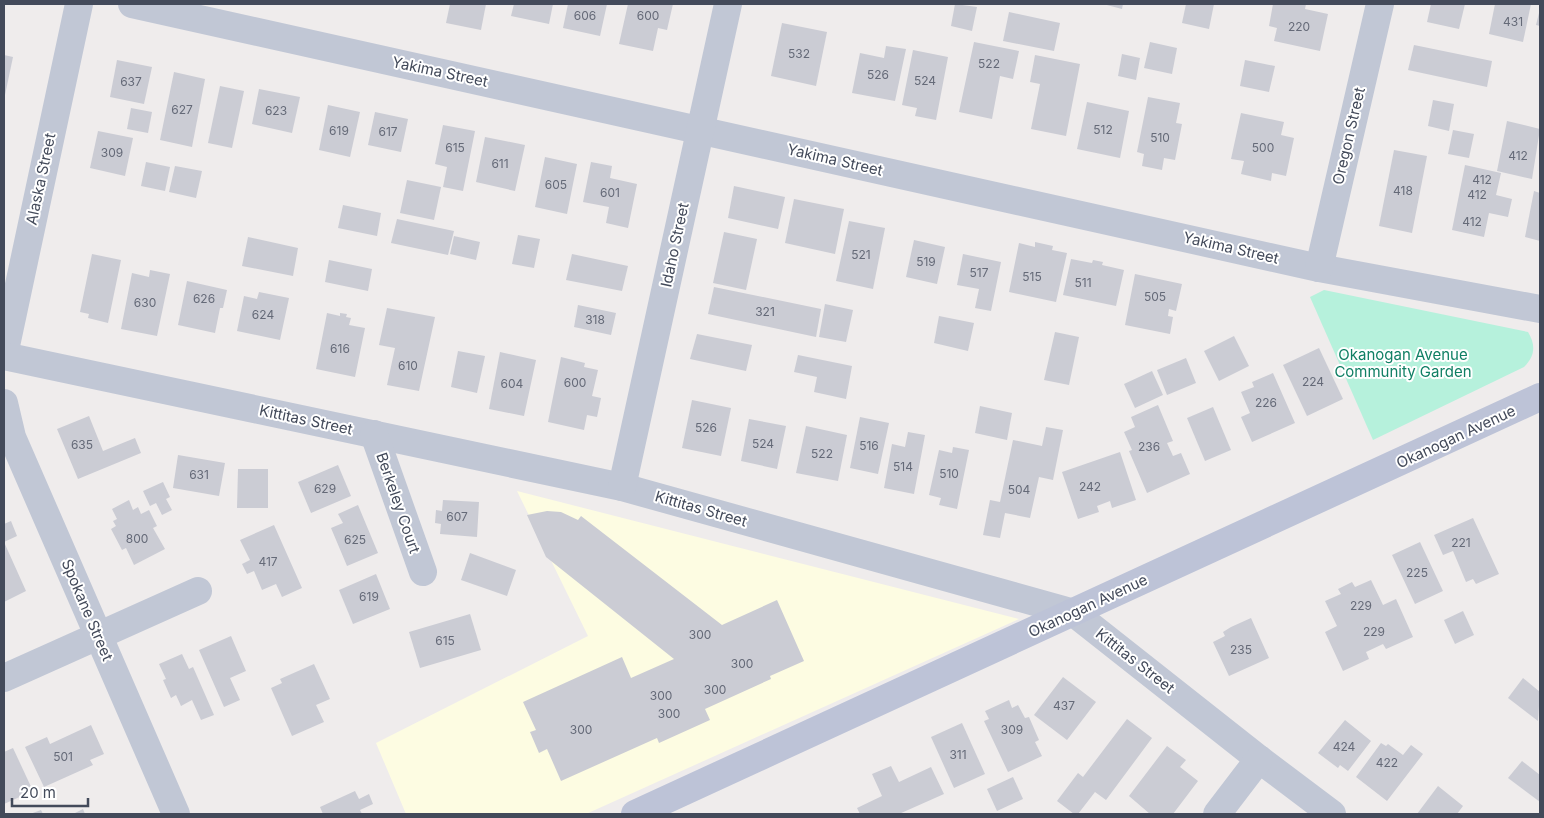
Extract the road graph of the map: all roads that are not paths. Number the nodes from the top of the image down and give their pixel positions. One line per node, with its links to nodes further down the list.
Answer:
1 (79, 4): 8 (street, Alaska Street)
2 (132, 4): 5 (street, Yakima Street)
3 (728, 4): 5 (street, Idaho Street)
4 (1380, 4): 6 (street, Oregon Street)
5 (701, 129): 6 (street, Yakima Street); 12 (street, Idaho Street)
6 (1319, 268): 7 (street, Yakima Street)
7 (1540, 309)
8 (4, 355): 11 (street, Kittitas Street)
9 (1540, 397): 15 (street, Okanogan Avenue)
10 (4, 403): 16 (street, Spokane Street)
11 (374, 434): 12 (street, Kittitas Street); 13 (street, Berkeley Court)
12 (622, 487): 15 (street, Kittitas Street)
13 (423, 572)
14 (198, 591): 16 (street)
15 (1074, 613): 18 (street, Kittitas Street); 20 (street, Okanogan Avenue)
16 (98, 635): 17 (street); 19 (street, Spokane Street)
17 (4, 678)
18 (1258, 759): 21 (street); 22 (street, Kittitas Street)
19 (176, 814)
20 (635, 814)
21 (1217, 814)
22 (1332, 814)

